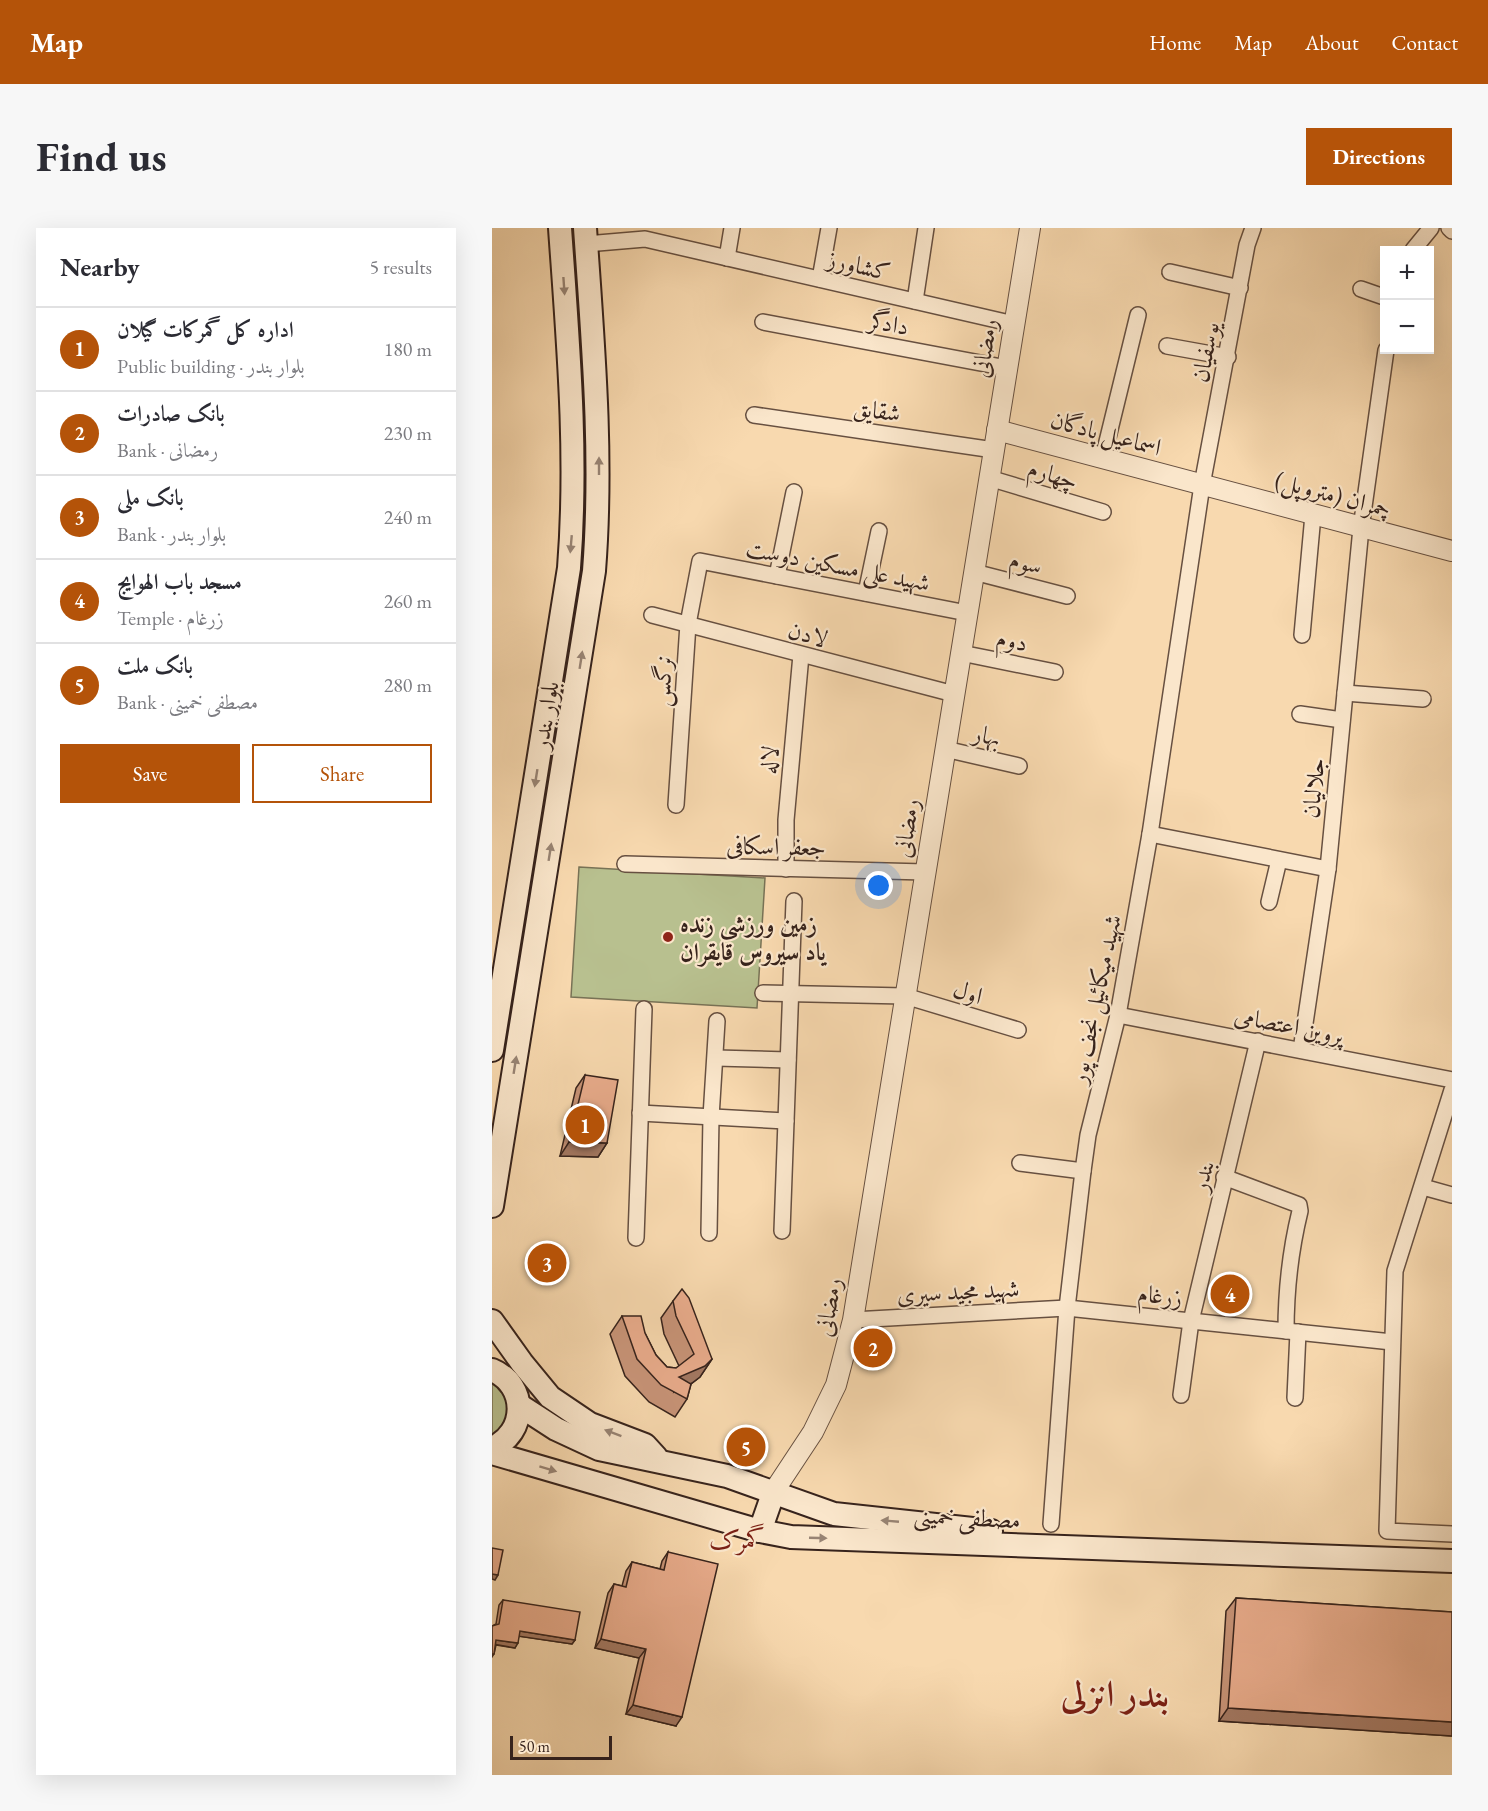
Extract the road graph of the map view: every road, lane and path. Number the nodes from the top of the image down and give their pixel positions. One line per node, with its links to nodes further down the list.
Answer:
1 (560, 228): 63 (main road, بلوار بندر, one-way to 63)
2 (732, 228): 11 (street)
3 (829, 228): 13 (street)
4 (926, 228): 17 (street)
5 (1030, 228): 20 (street, رمضانی)
6 (1252, 228): 14 (street, یوسفیان)
7 (1431, 228): 10 (street)
8 (646, 233): 9 (street, کشاورز); 11 (street, کشاورز)
9 (586, 236): 64 (main road, بلوار بندر, one-way to 9)
10 (1416, 246)
11 (727, 258): 13 (street, کشاورز)
12 (1170, 272): 14 (street)
13 (820, 279): 17 (street, کشاورز)
14 (1239, 288): 23 (street, یوسفیان)
15 (1361, 289): 16 (street)
16 (1380, 296)
17 (915, 302): 20 (street, کشاورز)
18 (1138, 315): 28 (street)
19 (763, 321): 24 (street, دادگر)
20 (1014, 324): 24 (street, رمضانی)
21 (1167, 346): 23 (street)
22 (1385, 354): 34 (street, جلالیان)
23 (1228, 357): 30 (street, یوسفیان)
24 (1007, 368): 26 (street, رمضانی)
25 (754, 415): 27 (street, شقایق)
26 (997, 430): 27 (street, رمضانی); 28 (street, اسماعیل پادگان)
27 (994, 450): 29 (street, رمضانی)
28 (1103, 458): 30 (street, اسماعیل پادگان)
29 (989, 478): 32 (street, چهارم); 38 (street, رمضانی)
30 (1202, 485): 33 (street, چمران (متروپل)); 57 (street, شهید میکائیل نجف پور)
31 (794, 492): 39 (street)
32 (1103, 513)
33 (1313, 515): 34 (street, چمران (متروپل)); 45 (street)
34 (1361, 528): 36 (street, چمران (متروپل)); 49 (street, جلالیان)
35 (879, 531): 40 (street)
36 (1452, 551)
37 (700, 561): 39 (street, شهید علی مسکین دوست); 44 (street, نرگس)
38 (974, 572): 41 (street, سوم); 42 (street, رمضانی)
39 (777, 576): 40 (street, شهید علی مسکین دوست)
40 (866, 593): 42 (street, شهید علی مسکین دوست)
41 (1066, 596)
42 (967, 613): 46 (street, رمضانی)
43 (652, 615): 44 (street, لادن)
44 (688, 624): 47 (street, لادن); 56 (street, نرگس)
45 (1302, 635)
46 (961, 653): 48 (street, دوم); 50 (street, رمضانی)
47 (801, 655): 50 (street, لادن); 60 (street, لاله)
48 (1055, 672)
49 (1345, 693): 51 (street); 53 (street, جلالیان)
50 (954, 694): 54 (street, رمضانی)
51 (1423, 699)
52 (1300, 714): 53 (street)
53 (1342, 720): 61 (street, جلالیان)
54 (945, 749): 55 (street, بهار); 62 (street, رمضانی)
55 (1019, 766)
56 (676, 805)
57 (1150, 834): 58 (street); 71 (street, شهید میکائیل نجف پور)
58 (1279, 860): 61 (street); 66 (street)
59 (625, 864): 60 (street, جعفر اسکافی)
60 (786, 868): 62 (street, جعفر اسکافی)
61 (1328, 869): 76 (street, جلالیان)
62 (925, 872): 69 (street, رمضانی)
63 (519, 882): 64 (main road); 75 (main road, بلوار بندر)
64 (544, 885): 89 (main road, بلوار بندر, one-way to 64)
65 (794, 901): 68 (street)
66 (1269, 902)
67 (763, 993): 68 (street, اول)
68 (790, 994): 69 (street, اول); 78 (street)
69 (905, 996): 73 (street, اول); 94 (street, رمضانی)
70 (644, 1008): 81 (street)
71 (1118, 1015): 74 (street, پروین اعتصامی); 85 (street, شهید میکائیل نجف پور)
72 (717, 1021): 77 (street)
73 (1018, 1030)
74 (1258, 1041): 76 (street, پروین اعتصامی); 86 (street, بندر)
75 (492, 1050)
76 (1302, 1050): 79 (street, پروین اعتصامی)
77 (716, 1058): 78 (street); 82 (street)
78 (788, 1060): 83 (street)
79 (1452, 1080)
80 (1452, 1090): 87 (street)
81 (640, 1113): 82 (street); 92 (street)
82 (711, 1117): 83 (street); 91 (street)
83 (786, 1121): 90 (street)
84 (1020, 1163): 85 (street)
85 (1083, 1171): 93 (street, شهید میکائیل نجف پور)
86 (1224, 1177): 96 (street, بندر); 98 (street)
87 (1423, 1187): 88 (street); 99 (street)
88 (1452, 1195)
89 (492, 1206)
90 (782, 1231)
91 (709, 1233)
92 (636, 1238)
93 (1067, 1308): 94 (street, شهید مجید سیری); 96 (street, زرغام); 108 (street, شهید میکائیل نجف پور)
94 (853, 1320): 107 (street, رمضانی)
95 (492, 1321): 106 (main road, one-way to 95)
96 (1191, 1321): 98 (street, زرغام); 101 (street, بندر)
97 (492, 1329): 100 (main road)
98 (1292, 1332): 99 (street, زرغام); 102 (street)
99 (1392, 1342): 110 (street)
100 (498, 1373): 103 (main road)
101 (1180, 1395)
102 (1295, 1398)
103 (519, 1405): 104 (main road); 106 (main road, مصطفی خمینی)
104 (492, 1448)
105 (492, 1453): 109 (main road, مصطفی خمینی, one-way to 109)
106 (661, 1462): 107 (main road, مصطفی خمینی)
107 (774, 1491): 109 (main road); 111 (main road, مصطفی خمینی, one-way to 107)
108 (1052, 1524)
109 (760, 1531): 112 (main road, مصطفی خمینی, one-way to 112)
110 (1452, 1534)
111 (1452, 1552)
112 (1452, 1561)

